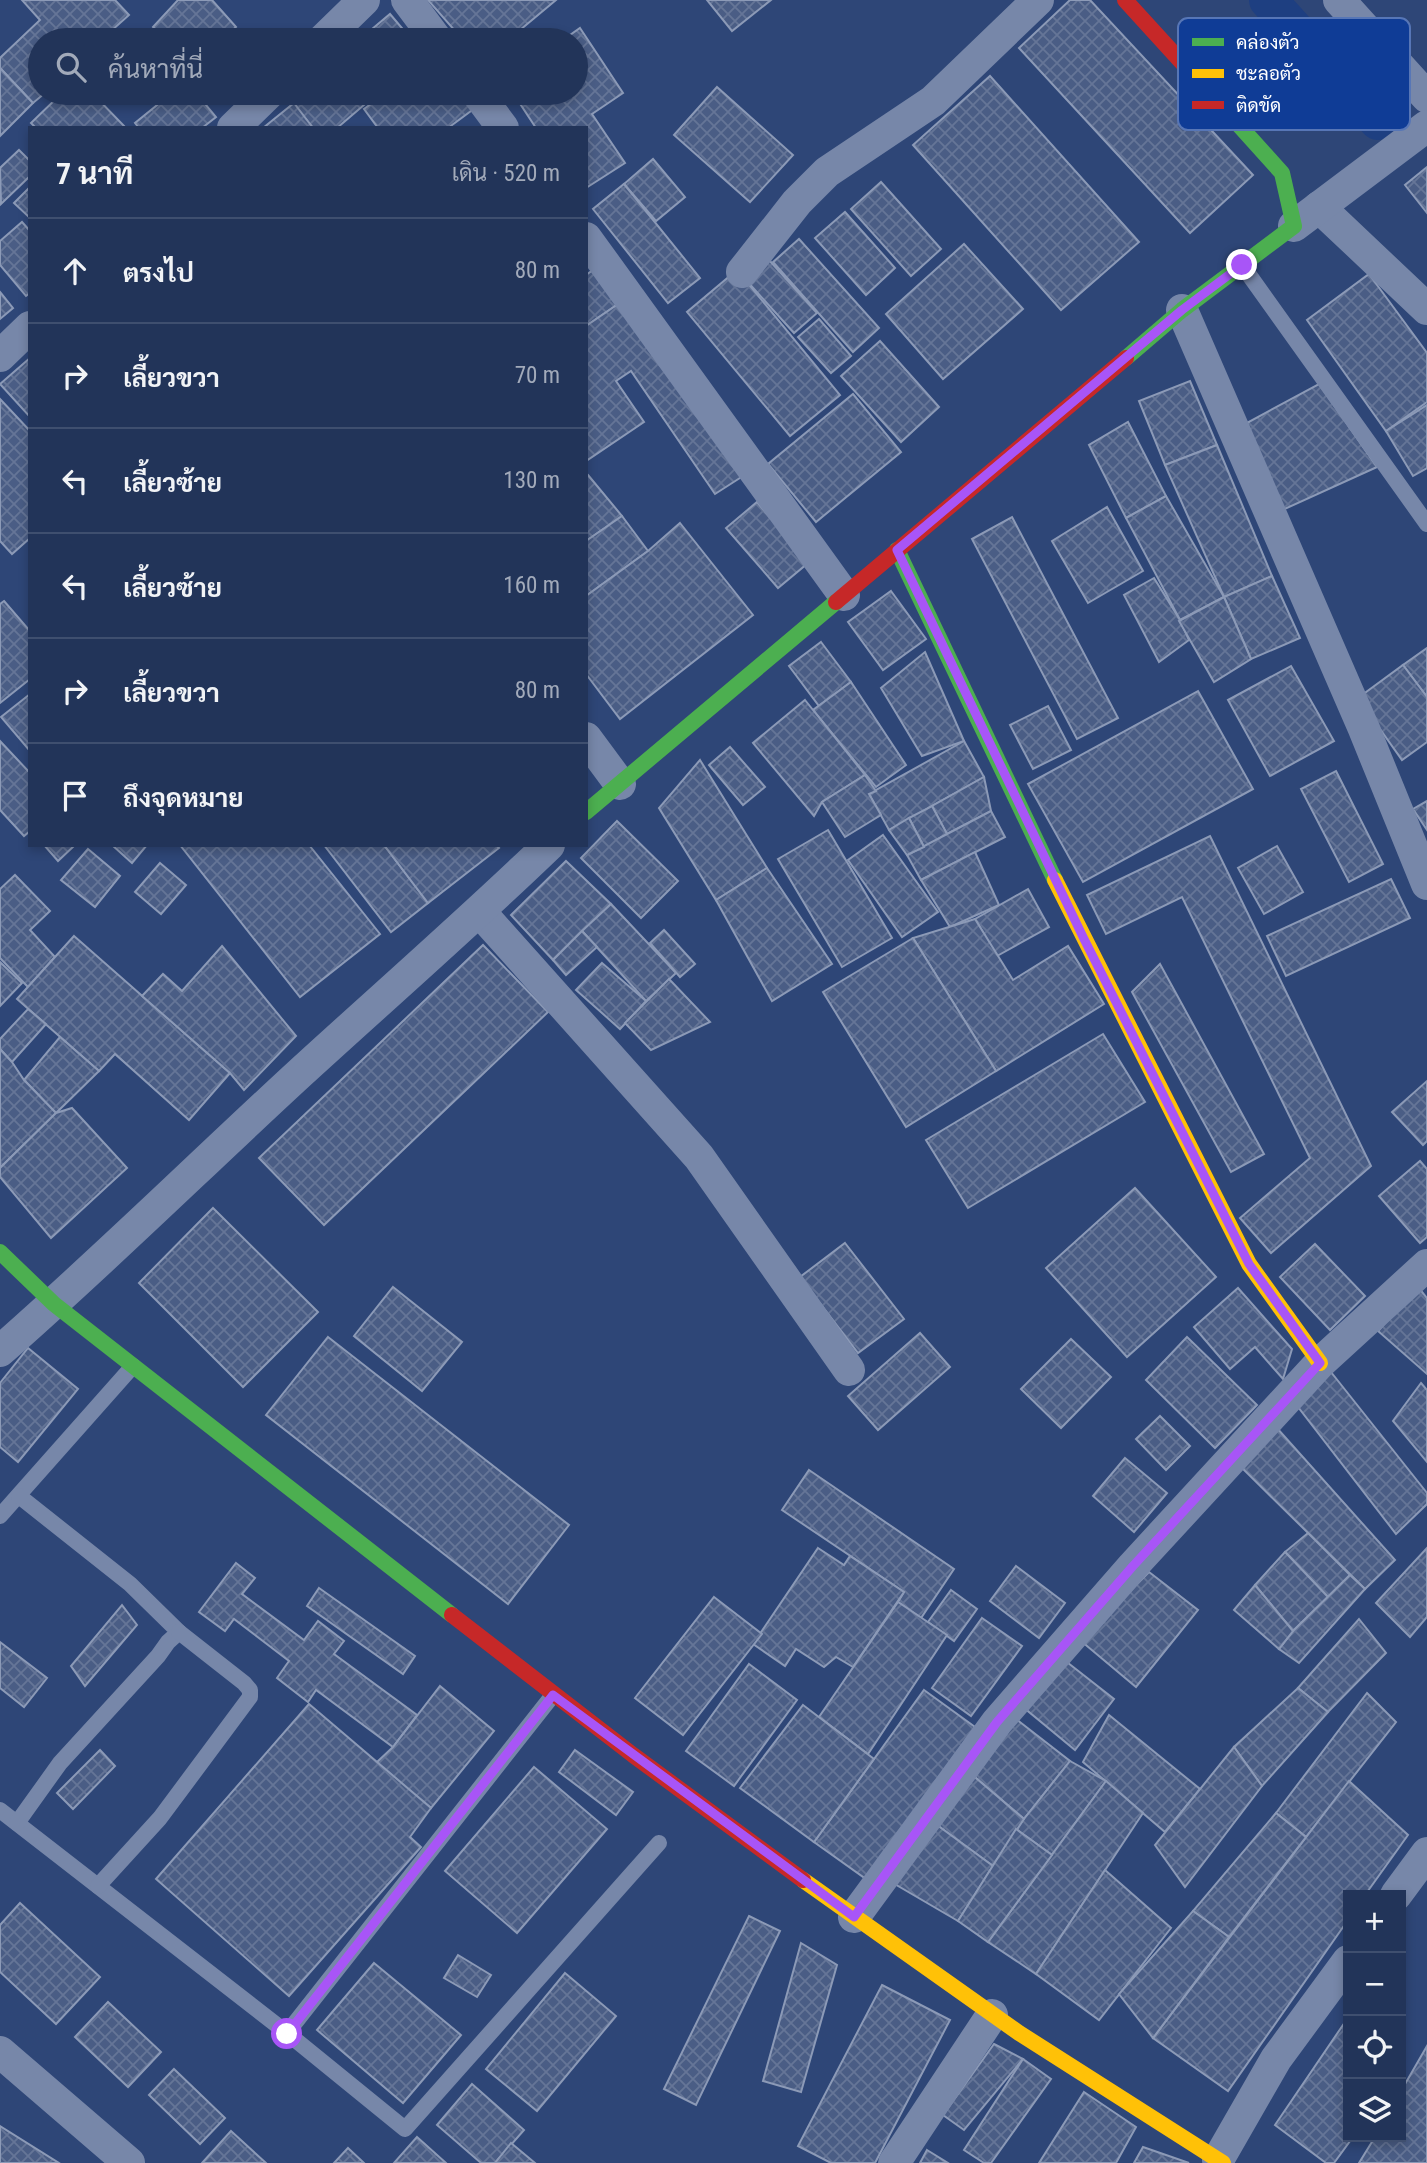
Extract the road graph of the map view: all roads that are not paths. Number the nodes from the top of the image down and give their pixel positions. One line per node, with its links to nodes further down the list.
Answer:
1 (364, 0): 7 (street)
2 (407, 0): 8 (street)
3 (1038, 0): 22 (street)
4 (1125, 0): 9 (street)
5 (1339, 0): 6 (street)
6 (1355, 18)
7 (335, 28)
8 (428, 28)
9 (1178, 58)
10 (1410, 78): 11 (street)
11 (1427, 97)
12 (257, 105): 14 (street)
13 (486, 105): 15 (street)
14 (235, 126)
15 (502, 126)
16 (1427, 126): 18 (street)
17 (1243, 130): 19 (street)
18 (1319, 206): 19 (street); 23 (street)
19 (1294, 226): 21 (street)
20 (588, 241): 29 (street)
21 (1242, 265): 24 (street); 27 (lane)
22 (742, 272)
23 (1427, 309)
24 (1182, 310): 28 (street); 34 (street)
25 (28, 329): 26 (street)
26 (0, 356)
27 (1427, 524)
28 (897, 550): 29 (street); 40 (street)
29 (844, 594): 31 (street)
30 (588, 741): 31 (street)
31 (620, 784): 32 (street)
32 (588, 810)
33 (547, 847): 35 (street)
34 (1427, 884)
35 (480, 912): 38 (street); 42 (street)
36 (0, 1252): 38 (street)
37 (1427, 1265): 40 (street)
38 (54, 1304): 39 (street); 41 (street)
39 (0, 1351)
40 (1320, 1363): 53 (street)
41 (133, 1366): 43 (lane); 46 (street)
42 (849, 1370)
43 (19, 1496): 44 (lane); 45 (lane)
44 (0, 1516)
45 (180, 1632): 48 (lane); 51 (lane)
46 (553, 1695): 53 (street); 56 (lane)
47 (0, 1810): 48 (lane)
48 (17, 1823): 51 (lane)
49 (659, 1843): 56 (lane)
50 (1427, 1853): 52 (street)
51 (98, 1886): 56 (lane)
52 (1400, 1890)
53 (854, 1917): 55 (street)
54 (1343, 1968): 58 (street)
55 (992, 2015): 58 (street); 60 (street)
56 (287, 2034)
57 (0, 2052): 59 (street)
58 (1221, 2161)
59 (129, 2163)
60 (894, 2163)

